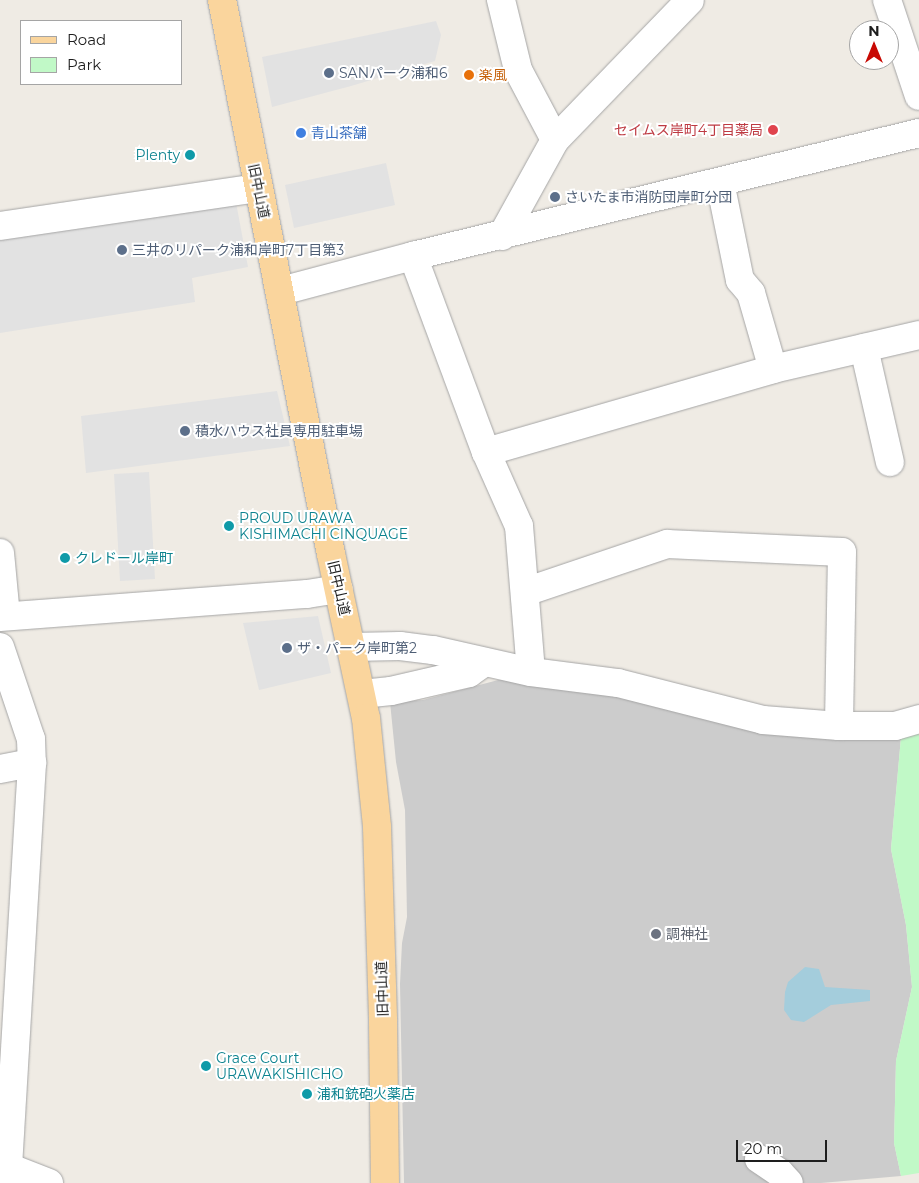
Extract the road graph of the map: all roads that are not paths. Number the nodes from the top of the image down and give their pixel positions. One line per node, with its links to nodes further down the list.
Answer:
1 (222, 0): 9 (main road, 旧中山道)
2 (501, 0): 7 (street)
3 (690, 0): 7 (street)
4 (887, 0): 5 (street)
5 (919, 96)
6 (919, 133): 8 (street)
7 (555, 140): 11 (street)
8 (720, 182): 11 (street); 16 (street)
9 (258, 188): 10 (street); 13 (main road, 旧中山道)
10 (0, 226)
11 (502, 236): 12 (street)
12 (413, 256): 13 (street); 17 (street)
13 (281, 291): 20 (main road, 旧中山道)
14 (919, 336): 15 (street)
15 (864, 348): 16 (street); 18 (street)
16 (773, 369): 17 (street)
17 (486, 452): 21 (street)
18 (890, 462)
19 (0, 553): 22 (street)
20 (340, 589): 22 (street); 24 (main road, 旧中山道)
21 (525, 592): 26 (street); 29 (street)
22 (3, 617)
23 (0, 647): 30 (street)
24 (352, 647): 25 (street); 27 (main road, 旧中山道)
25 (485, 662): 26 (street); 27 (street)
26 (531, 672): 29 (street)
27 (362, 694): 36 (main road, 旧中山道)
28 (919, 719): 29 (street)
29 (839, 726)
30 (32, 763): 31 (street); 32 (street)
31 (0, 769)
32 (9, 1013): 34 (street)
33 (758, 1159): 37 (street)
34 (5, 1173): 35 (street)
35 (49, 1183)
36 (385, 1183)
37 (789, 1183)

